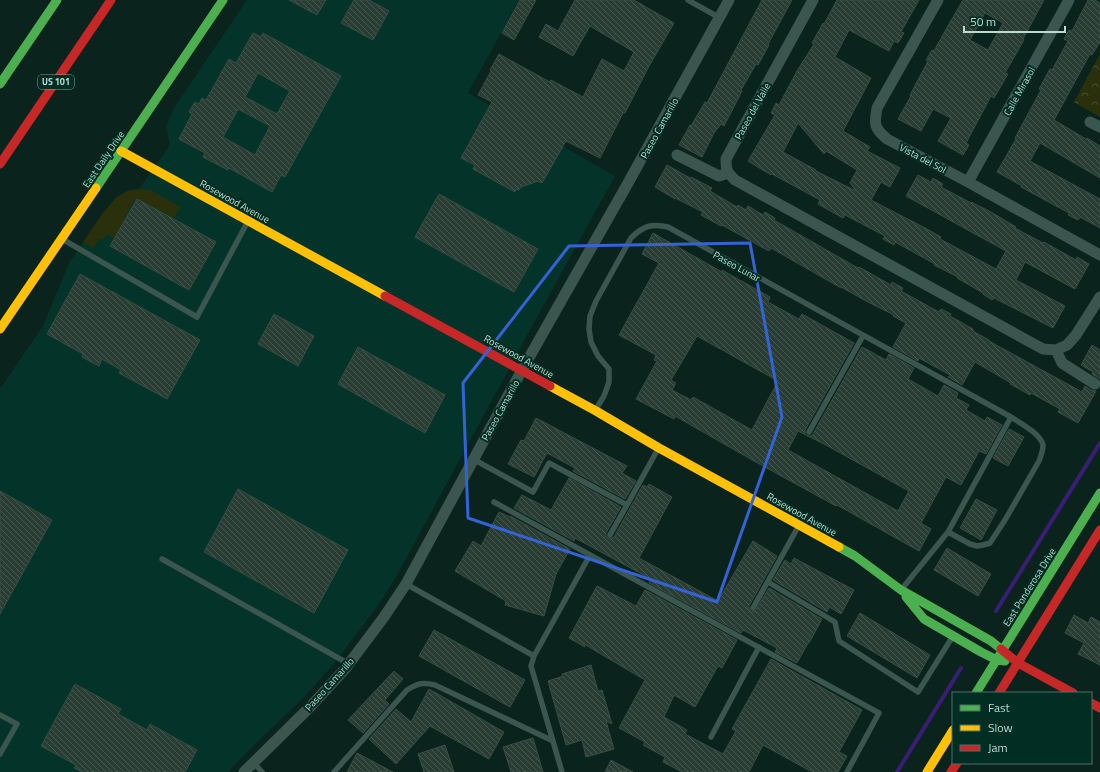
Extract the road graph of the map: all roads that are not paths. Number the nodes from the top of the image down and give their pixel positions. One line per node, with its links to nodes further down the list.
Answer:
1 (57, 0): 10 (main road)
2 (111, 0): 15 (main road, US 101)
3 (223, 0): 13 (main road, East Daily Drive)
4 (688, 0): 9 (lane)
5 (729, 0): 9 (street, Paseo Camarillo)
6 (813, 0): 16 (street, Paseo del Valle)
7 (938, 0): 17 (street, Vista del Sol)
8 (1069, 0): 17 (street, Calle Mirasol)
9 (720, 18): 25 (street, Paseo Camarillo)
10 (0, 84)
11 (1090, 122): 12 (street)
12 (1100, 128)
13 (121, 151): 18 (main road, Rosewood Avenue); 19 (main road, East Daily Drive)
14 (677, 155): 16 (street)
15 (0, 164)
16 (728, 173): 24 (street)
17 (968, 182): 20 (street, Vista del Sol)
18 (248, 220): 19 (lane); 25 (main road, Rosewood Avenue)
19 (62, 239): 22 (main road, East Daily Drive)
20 (1100, 255)
21 (1100, 297): 24 (street)
22 (0, 329)
23 (862, 336): 27 (lane, Paseo Lunar); 28 (lane, Paseo Lunar); 29 (lane)
24 (1056, 350): 26 (street)
25 (522, 370): 27 (main road, Rosewood Avenue); 31 (street, Paseo Camarillo)
26 (1095, 384)
27 (596, 410): 30 (main road, Rosewood Avenue)
28 (1011, 417): 37 (lane); 37 (lane, Paseo Lunar)
29 (809, 432)
30 (659, 448): 34 (lane); 35 (main road, Rosewood Avenue)
31 (473, 459): 34 (lane); 42 (street, Paseo Camarillo)
32 (1100, 493): 47 (main road, East Ponderosa Drive)
33 (494, 502): 39 (lane)
34 (627, 505): 38 (lane)
35 (799, 525): 41 (lane); 43 (main road, Rosewood Avenue)
36 (1100, 530): 50 (main road)
37 (948, 532): 43 (lane)
38 (610, 535)
39 (590, 555): 46 (lane); 48 (lane)
40 (162, 559): 51 (lane)
41 (768, 582): 44 (lane); 45 (lane)
42 (406, 584): 48 (lane); 51 (street, Paseo Camarillo)
43 (901, 590): 45 (main road, Rosewood Avenue); 47 (main road, Rosewood Avenue)
44 (753, 608)
45 (953, 636): 49 (main road, Rosewood Avenue)
46 (759, 647): 57 (lane); 65 (lane)
47 (1003, 650): 49 (main road, East Ponderosa Drive); 50 (main road, Rosewood Avenue)
48 (534, 656): 58 (lane)
49 (997, 660): 50 (main road, Rosewood Avenue); 52 (main road, East Ponderosa Drive)
50 (1018, 663): 53 (main road); 54 (main road, Rosewood Avenue)
51 (349, 664): 60 (street, Paseo Camarillo)
52 (977, 692)
53 (1000, 692)
54 (1071, 692)
55 (0, 715): 59 (lane)
56 (952, 732): 66 (main road)
57 (711, 737)
58 (552, 741): 63 (lane); 64 (lane)
59 (0, 754)
60 (253, 762): 61 (street, Paseo Camarillo); 62 (lane)
61 (244, 772)
62 (262, 772)
63 (334, 772)
64 (562, 772)
65 (847, 772)
66 (927, 772)

